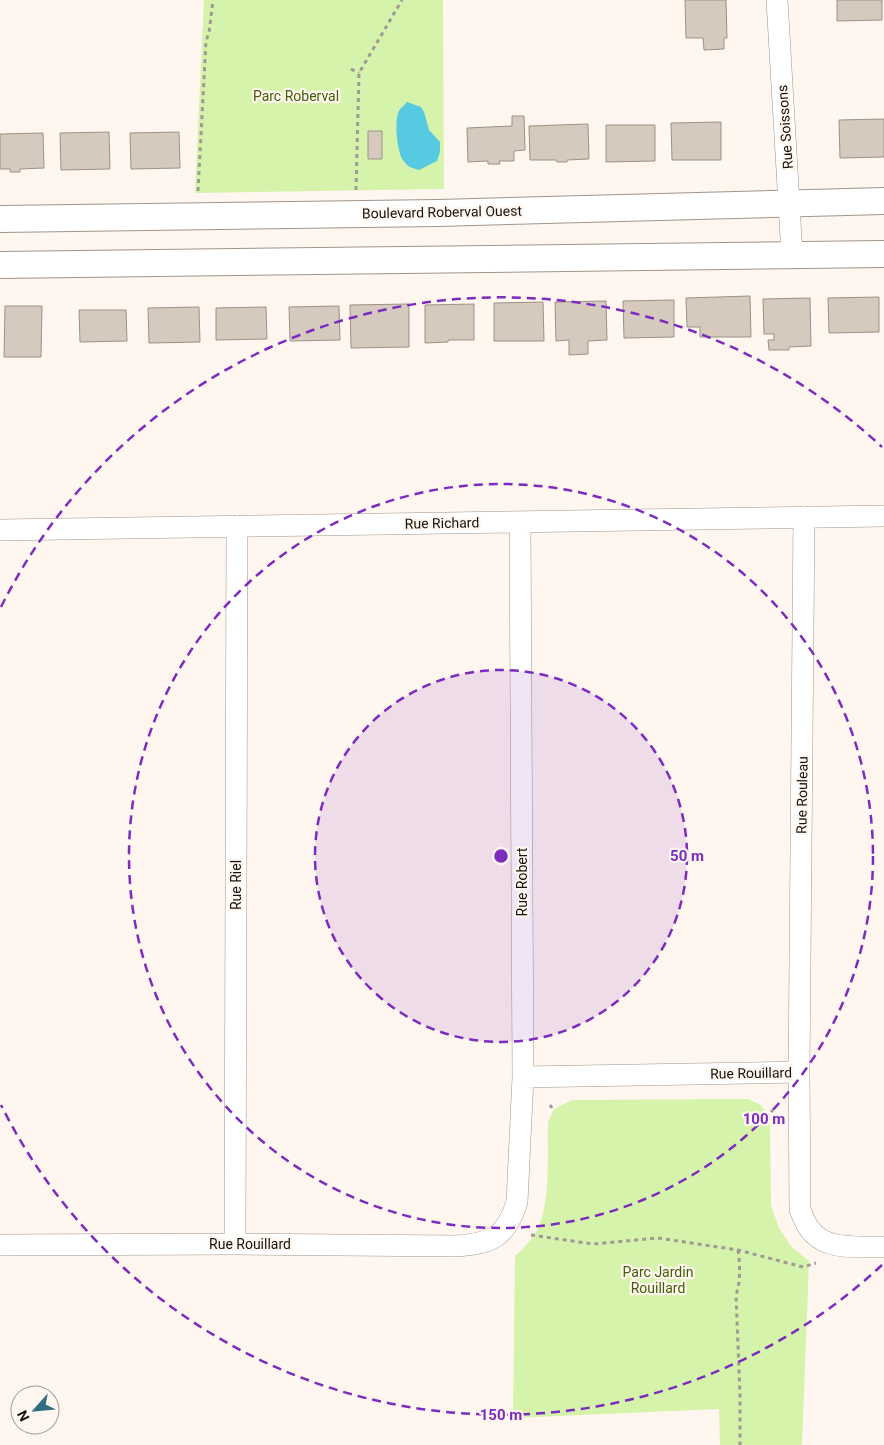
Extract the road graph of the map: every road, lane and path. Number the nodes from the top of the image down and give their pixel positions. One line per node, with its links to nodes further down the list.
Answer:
1 (213, 0): 7 (path)
2 (402, 0): 5 (path)
3 (777, 0): 9 (street, Rue Soissons)
4 (351, 69): 5 (path)
5 (358, 73): 6 (path)
6 (356, 197)
7 (197, 200)
8 (884, 201): 9 (street, Boulevard Roberval Ouest)
9 (790, 202): 10 (street, Boulevard Roberval Ouest); 12 (street, Rue Soissons)
10 (0, 219)
11 (884, 254): 12 (street)
12 (792, 255): 13 (street)
13 (0, 265)
14 (884, 516): 15 (street, Rue Richard)
15 (804, 517): 16 (street, Rue Richard); 19 (street, Rue Rouleau)
16 (520, 522): 17 (street, Rue Richard); 20 (street, Rue Robert)
17 (237, 526): 18 (street, Rue Richard); 23 (street, Rue Riel)
18 (0, 530)
19 (799, 1072): 20 (street, Rue Rouillard); 25 (street, Rue Rouillard)
20 (523, 1077): 22 (street, Rue Robert)
21 (531, 1235): 26 (path)
22 (498, 1236): 23 (street, Rue Rouillard)
23 (234, 1244): 24 (street, Rue Rouillard)
24 (0, 1245)
25 (884, 1246)
26 (738, 1250): 27 (path); 28 (path)
27 (816, 1263)
28 (740, 1445)

